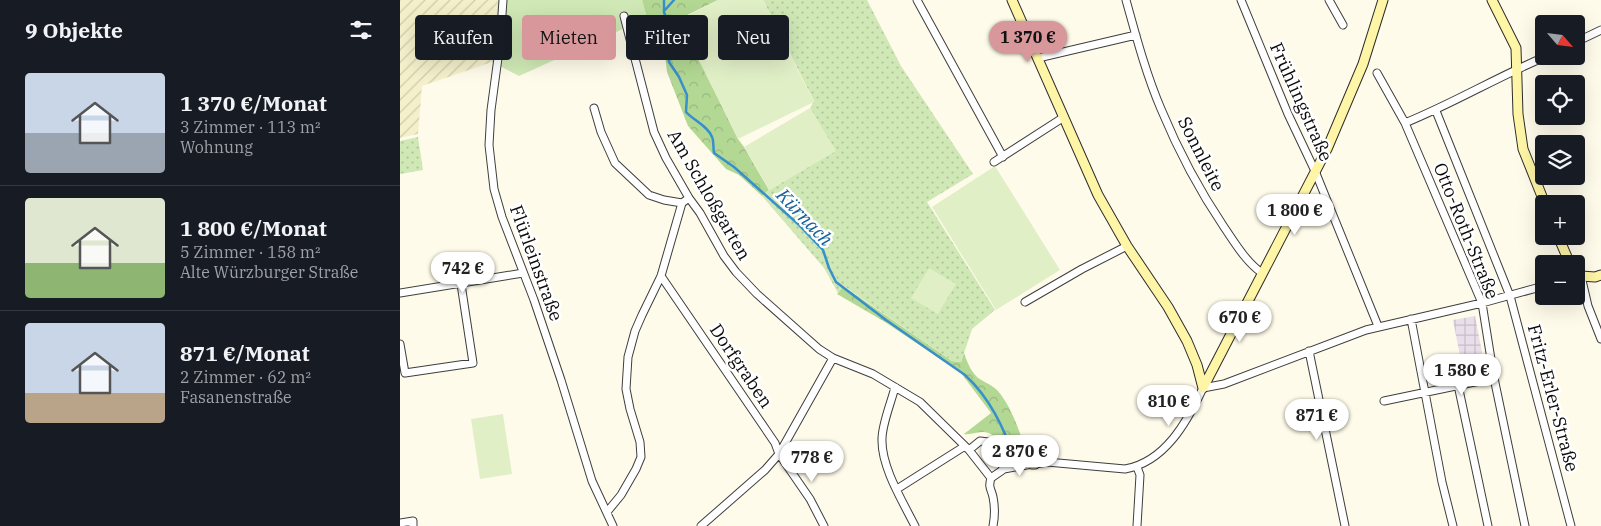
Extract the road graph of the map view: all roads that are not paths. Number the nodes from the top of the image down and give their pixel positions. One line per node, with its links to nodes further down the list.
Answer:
1 (503, 0): 29 (street, Flürleinstraße)
2 (917, 0): 22 (street)
3 (1012, 0): 14 (street)
4 (1126, 0): 12 (street, Sonnleite)
5 (1241, 0): 24 (street, Frühlingstraße)
6 (1329, 0): 10 (street)
7 (1383, 0): 24 (street)
8 (1492, 0): 16 (street)
9 (624, 16): 26 (street, Am Schloßgarten)
10 (1343, 25)
11 (1601, 30): 13 (street)
12 (1136, 35): 14 (street); 30 (street, Sonnleite)
13 (1585, 38)
14 (1038, 58): 20 (street)
15 (1535, 61): 16 (street)
16 (1517, 68): 19 (street); 25 (street)
17 (1377, 73): 21 (street, Otto-Roth-Straße)
18 (594, 108): 27 (street)
19 (1436, 111): 21 (street); 37 (street, Fritz-Erler-Straße)
20 (1064, 118): 22 (street); 28 (street)
21 (1405, 123): 40 (street, Otto-Roth-Straße)
22 (1003, 157): 23 (street)
23 (994, 162)
24 (1315, 171): 30 (street); 42 (street, Frühlingstraße)
25 (1541, 195)
26 (689, 198): 27 (street); 46 (street, Am Schloßgarten)
27 (682, 202): 32 (street)
28 (1127, 246): 39 (street); 48 (street)
29 (523, 273): 34 (street); 61 (street, Flürleinstraße)
30 (1262, 274): 47 (street)
31 (1601, 275): 33 (street)
32 (661, 276): 56 (street, Dorfgraben); 61 (street)
33 (1585, 276)
34 (461, 284): 36 (street); 44 (street)
35 (1535, 289): 37 (street)
36 (400, 293)
37 (1510, 296): 40 (street); 74 (street, Fritz-Erler-Straße)
38 (1585, 297): 43 (street)
39 (1025, 302)
40 (1482, 303): 41 (street); 49 (street, Otto-Roth-Straße)
41 (1411, 319): 42 (street); 53 (street)
42 (1378, 326): 45 (street)
43 (1601, 339)
44 (400, 344)
45 (1309, 351): 52 (street); 70 (street)
46 (832, 358): 51 (street, Am Schloßgarten); 56 (street)
47 (1216, 362): 48 (street); 52 (street)
48 (1197, 365): 52 (street)
49 (1494, 378): 50 (street); 73 (street, Otto-Roth-Straße)
50 (1458, 385): 53 (street); 72 (street)
51 (896, 387): 55 (street, Am Schloßgarten); 60 (street)
52 (1203, 388): 57 (street)
53 (1425, 392): 54 (street); 71 (street)
54 (1384, 401)
55 (967, 448): 58 (street); 59 (street, Am Schloßgarten); 60 (street)
56 (779, 454): 65 (street); 66 (street, Dorfgraben)
57 (1137, 467): 58 (street); 69 (street)
58 (1004, 469): 59 (street)
59 (991, 478): 68 (street)
60 (897, 489): 67 (street)
61 (606, 512): 64 (street, Flürleinstraße)
62 (401, 526): 63 (street)
63 (413, 526)
64 (613, 526)
65 (701, 526)
66 (824, 526)
67 (914, 526)
68 (994, 526)
69 (1137, 526)
70 (1345, 526)
71 (1453, 526)
72 (1488, 526)
73 (1525, 526)
74 (1571, 526)

